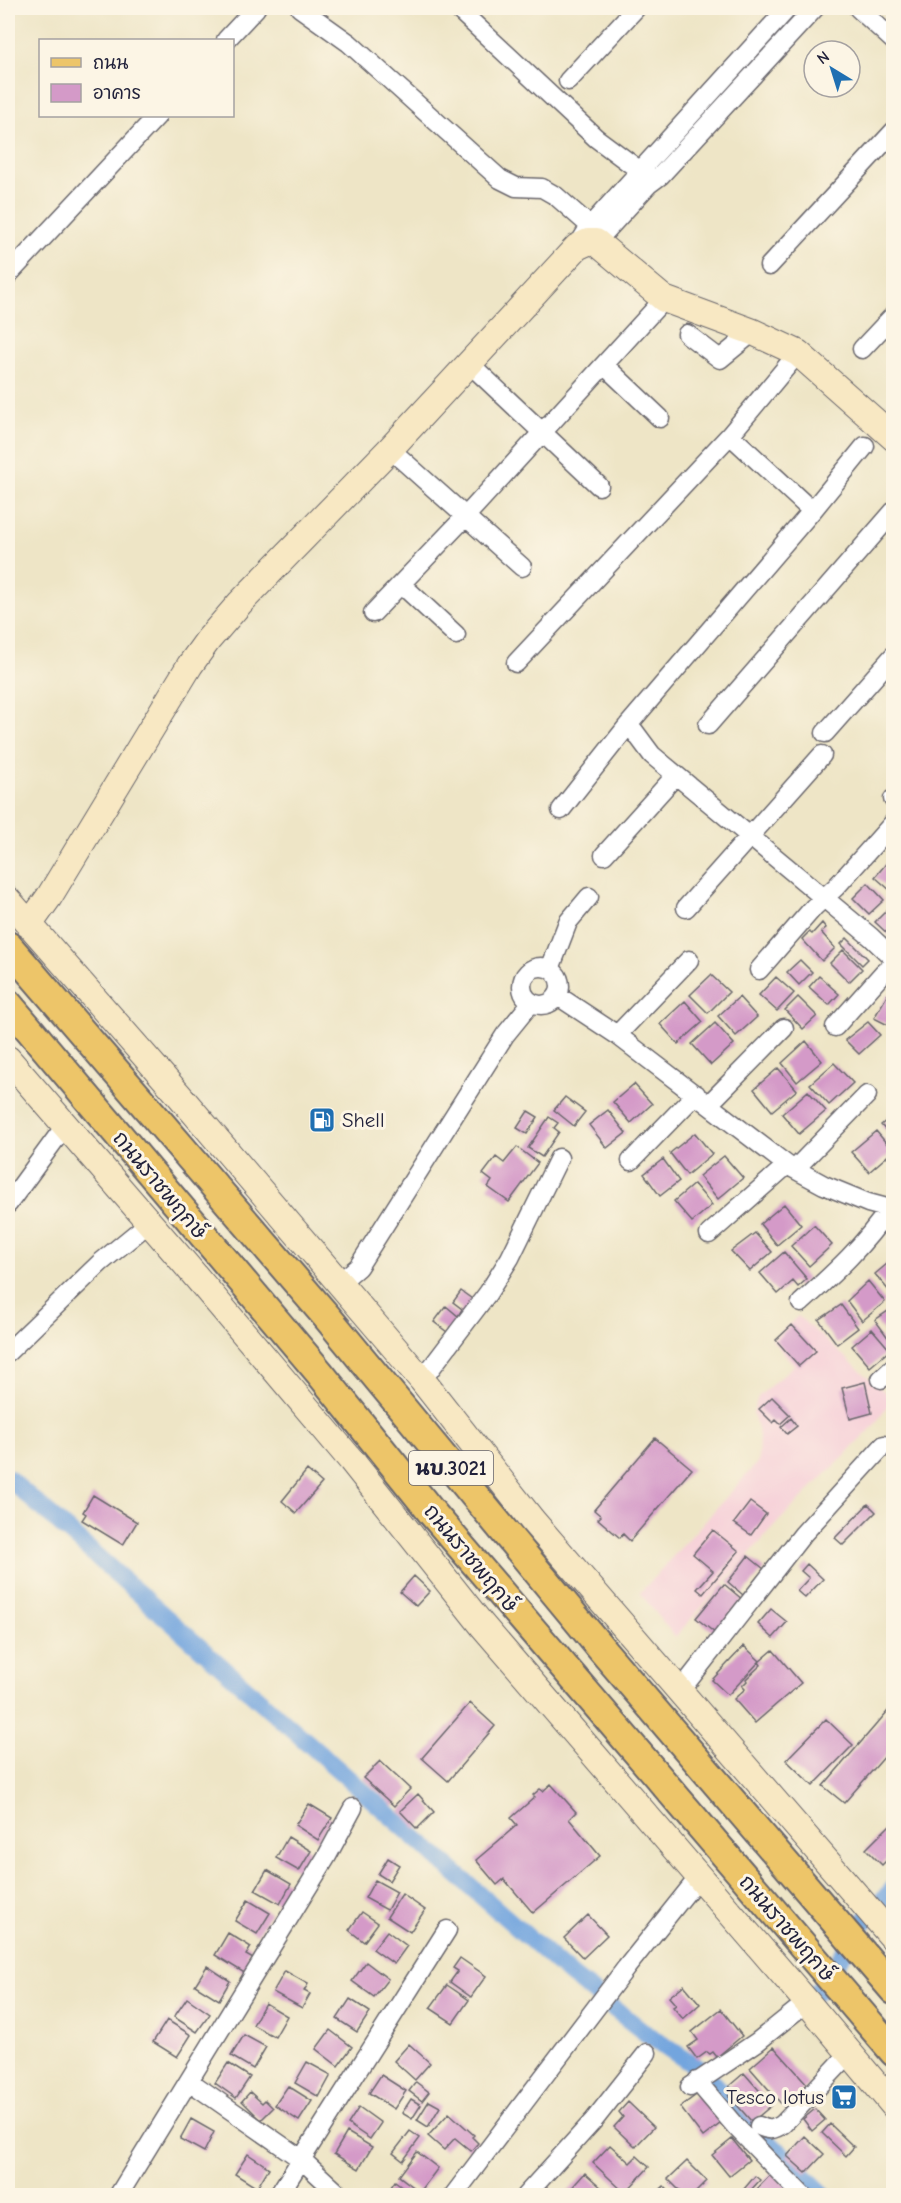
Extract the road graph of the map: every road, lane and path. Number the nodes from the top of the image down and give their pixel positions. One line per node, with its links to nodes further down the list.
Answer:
1 (256, 8): 8 (street)
2 (300, 8): 14 (street)
3 (457, 8): 13 (street)
4 (636, 8): 10 (street)
5 (788, 8): 13 (street)
6 (815, 8): 13 (street)
7 (858, 8): 9 (street)
8 (227, 39)
9 (894, 41)
10 (568, 81)
11 (156, 117): 16 (street)
12 (894, 131): 15 (street)
13 (644, 177): 14 (street)
14 (592, 237): 17 (main road); 23 (main road)
15 (769, 266)
16 (8, 275)
17 (664, 299): 19 (main road); 24 (street)
18 (894, 315): 21 (street)
19 (753, 332): 20 (street); 22 (main road)
20 (687, 334)
21 (862, 349)
22 (798, 353): 27 (street); 28 (main road)
23 (470, 364): 26 (street); 30 (main road)
24 (604, 365): 25 (street); 26 (street)
25 (660, 418)
26 (542, 432): 31 (street); 34 (street)
27 (730, 435): 32 (street); 40 (street)
28 (894, 438)
29 (865, 446): 32 (street)
30 (390, 449): 34 (street); 54 (main road)
31 (599, 486)
32 (812, 511): 41 (street)
33 (894, 511): 42 (street)
34 (465, 517): 35 (street); 36 (street)
35 (522, 567)
36 (401, 584): 37 (street); 38 (street)
37 (373, 612)
38 (456, 635)
39 (894, 655): 43 (street)
40 (516, 663)
41 (629, 724): 45 (street); 46 (street)
42 (708, 725)
43 (825, 733)
44 (822, 755): 48 (street)
45 (676, 775): 48 (street); 49 (street)
46 (561, 810)
47 (894, 822): 51 (street)
48 (750, 836): 51 (street); 53 (street)
49 (604, 855)
50 (589, 897): 59 (street)
51 (824, 898): 56 (street); 60 (street)
52 (8, 900): 54 (main road, นบ.3021)
53 (686, 908)
54 (29, 925): 80 (main road, นบ.3021)
55 (8, 946): 78 (main road, ถนนราชพฤกษ์ / นบ.3021)
56 (894, 959)
57 (689, 960): 66 (street)
58 (894, 965): 64 (street)
59 (550, 969): 61 (street); 62 (street)
60 (759, 970)
61 (558, 996): 62 (street); 66 (street)
62 (531, 1003): 80 (street)
63 (8, 1004): 84 (main road, ถนนราชพฤกษ์ / นบ.3021)
64 (835, 1027)
65 (784, 1028): 69 (street)
66 (616, 1035): 69 (street)
67 (8, 1059): 70 (main road, ถนนราชพฤกษ์ / นบ.3021)
68 (867, 1095): 73 (street)
69 (702, 1099): 72 (street); 73 (street)
70 (64, 1126): 74 (street); 76 (main road, ถนนราชพฤกษ์ / นบ.3021)
71 (560, 1158): 85 (street)
72 (631, 1161)
73 (791, 1167): 75 (street); 77 (street)
74 (8, 1204)
75 (891, 1210): 81 (street)
76 (150, 1222): 79 (main road, ถนนราชพฤกษ์ / นบ.3021); 83 (street)
77 (708, 1234)
78 (270, 1252): 82 (main road); 92 (main road, ถนนราชพฤกษ์ / นบ.3021)
79 (187, 1266): 84 (main road); 89 (main road, ถนนราชพฤกษ์ / นบ.3021)
80 (339, 1283): 82 (main road, นบ.3021)
81 (801, 1303)
82 (396, 1351): 85 (main road, นบ.3021)
83 (8, 1352)
84 (319, 1372): 94 (main road, ถนนราชพฤกษ์ / นบ.3021)
85 (422, 1380): 87 (main road, นบ.3021)
86 (884, 1445): 87 (street)
87 (680, 1691): 91 (main road, นบ.3021)
88 (353, 1808): 97 (street)
89 (698, 1878): 93 (main road, ถนนราชพฤกษ์ / นบ.3021); 104 (street)
90 (447, 1930): 100 (street)
91 (894, 1939)
92 (894, 1990)
93 (807, 2002): 96 (main road, ถนนราชพฤกษ์ / นบ.3021); 106 (street)
94 (894, 2052)
95 (647, 2053): 105 (street)
96 (849, 2054): 98 (main road, ถนนราชพฤกษ์ / นบ.3021); 99 (street)
97 (189, 2081): 100 (street); 101 (street)
98 (894, 2106)
99 (759, 2126)
100 (301, 2159): 102 (street); 103 (street)
101 (118, 2196)
102 (279, 2196)
103 (341, 2196)
104 (453, 2196)
105 (525, 2196)
106 (803, 2196)

